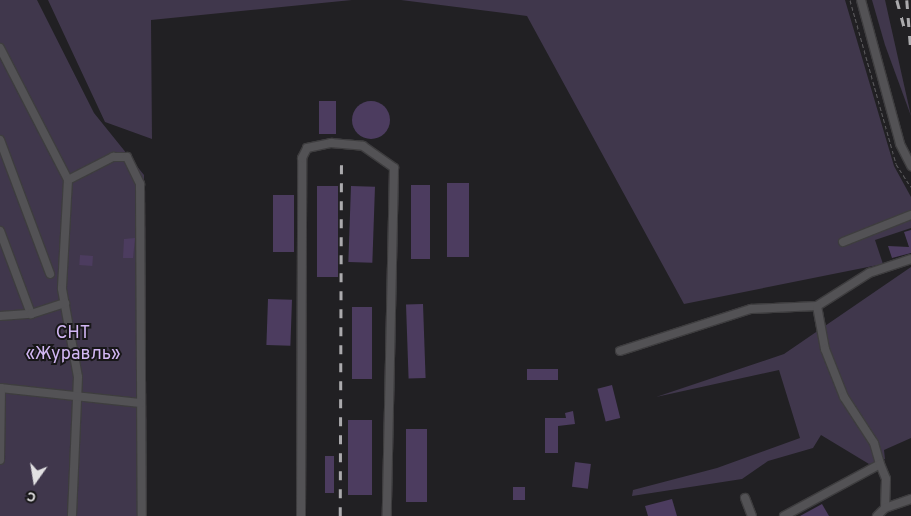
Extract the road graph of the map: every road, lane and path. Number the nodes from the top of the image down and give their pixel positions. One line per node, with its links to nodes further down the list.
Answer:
1 (850, 0): 7 (path)
2 (861, 0): 5 (street)
3 (0, 48): 6 (street)
4 (0, 140): 12 (street)
5 (911, 166)
6 (68, 180): 13 (street); 20 (street)
7 (911, 187)
8 (911, 215): 10 (street)
9 (0, 230): 15 (street)
10 (843, 242)
11 (911, 259): 14 (street)
12 (50, 274)
13 (65, 303): 15 (street); 19 (street)
14 (817, 306): 17 (street); 22 (street)
15 (31, 314): 16 (street)
16 (0, 316)
17 (620, 350)
18 (1, 388): 19 (street); 21 (street)
19 (76, 399): 20 (street); 26 (street)
20 (140, 403): 27 (street)
21 (0, 460)
22 (880, 464): 25 (street); 31 (street)
23 (745, 498): 30 (street)
24 (911, 499): 25 (street)
25 (885, 508): 32 (street)
26 (72, 516)
27 (142, 516)
28 (301, 516): 29 (street)
29 (386, 516)
30 (752, 516)
31 (784, 516)
32 (878, 516)

